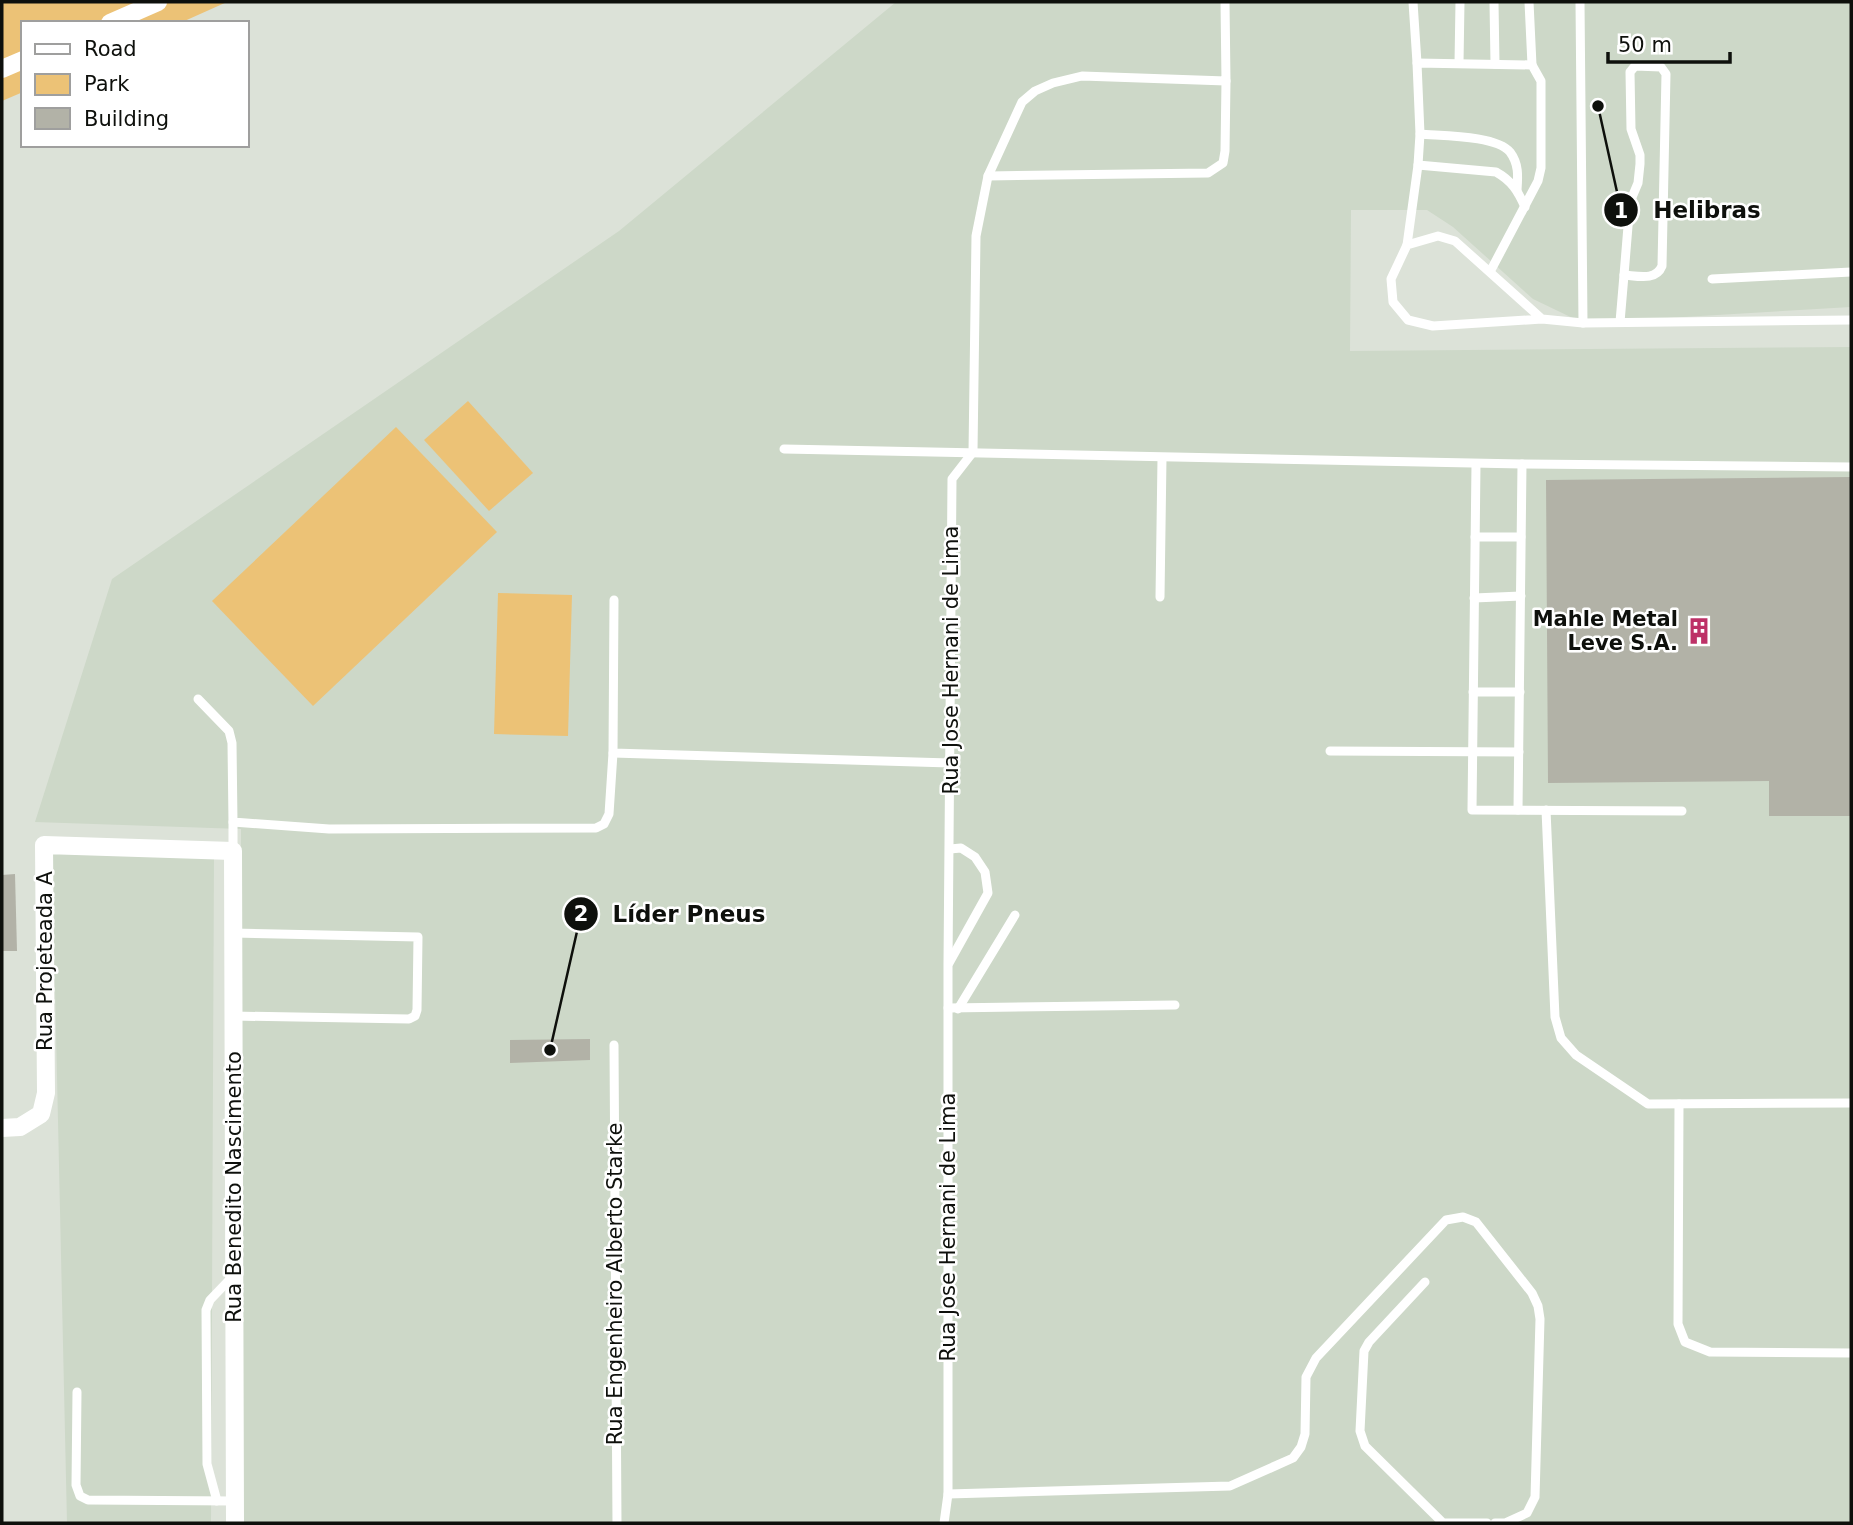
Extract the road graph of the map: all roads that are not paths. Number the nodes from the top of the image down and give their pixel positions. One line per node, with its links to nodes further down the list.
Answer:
1 (158, 2): 8 (street)
2 (1225, 2): 15 (lane)
3 (1413, 2): 10 (lane)
4 (1460, 2): 11 (lane)
5 (1494, 2): 12 (lane)
6 (1529, 2): 13 (lane)
7 (1580, 2): 29 (lane)
8 (115, 21)
9 (21, 61): 14 (street)
10 (1417, 63): 11 (lane); 16 (lane)
11 (1459, 63): 12 (lane)
12 (1495, 64): 13 (lane)
13 (1532, 65): 20 (lane)
14 (2, 69)
15 (1226, 81): 18 (lane); 18 (lane)
16 (1420, 134): 17 (lane); 19 (lane)
17 (1418, 164): 19 (lane); 21 (lane)
18 (988, 176): 31 (lane)
19 (1517, 190): 20 (lane)
20 (1525, 207): 22 (lane)
21 (1407, 245): 22 (lane); 26 (lane)
22 (1490, 270): 26 (lane)
23 (1851, 272): 25 (lane)
24 (1624, 275): 24 (lane); 28 (lane)
25 (1712, 279)
26 (1542, 319): 29 (lane)
27 (1851, 320): 28 (lane)
28 (1620, 322): 29 (lane)
29 (1583, 323)
30 (784, 449): 31 (lane)
31 (974, 452): 32 (lane); 49 (lane, Rua Jose Hernani de Lima)
32 (1162, 458): 33 (lane); 39 (lane)
33 (1476, 464): 34 (lane); 36 (lane)
34 (1522, 464): 35 (lane); 37 (lane)
35 (1851, 467)
36 (1475, 537): 37 (lane); 40 (lane)
37 (1521, 537): 38 (lane)
38 (1521, 596): 40 (lane); 43 (lane)
39 (1160, 597)
40 (1474, 597): 42 (lane)
41 (614, 600): 48 (lane)
42 (1473, 692): 43 (lane); 46 (lane)
43 (1520, 692): 47 (lane)
44 (198, 699): 53 (lane)
45 (1330, 751): 46 (lane)
46 (1472, 752): 47 (lane); 50 (lane)
47 (1519, 752): 50 (lane)
48 (613, 753): 49 (lane); 53 (lane)
49 (950, 763): 54 (lane, Rua Jose Hernani de Lima)
50 (1518, 810): 51 (lane)
51 (1546, 810): 52 (lane); 64 (lane)
52 (1682, 811)
53 (233, 822): 55 (lane)
54 (950, 849): 58 (lane, Rua Jose Hernani de Lima); 58 (lane)
55 (233, 851): 57 (street, Rua Benedito Nascimento); 65 (street, Rua Projeteada A)
56 (1015, 915): 60 (lane)
57 (233, 933): 61 (street, Rua Benedito Nascimento); 61 (lane)
58 (948, 964): 60 (lane, Rua Jose Hernani de Lima)
59 (1175, 1004): 60 (lane)
60 (953, 1009): 70 (lane, Rua Jose Hernani de Lima)
61 (233, 1016): 66 (street, Rua Benedito Nascimento)
62 (614, 1045): 73 (lane, Rua Engenheiro Alberto Starke)
63 (1851, 1103): 64 (lane)
64 (1679, 1104): 68 (lane)
65 (2, 1128)
66 (234, 1275): 71 (street, Rua Benedito Nascimento); 71 (lane)
67 (1425, 1282): 75 (lane)
68 (1851, 1353)
69 (77, 1392): 71 (lane)
70 (948, 1494): 74 (lane, Rua Jose Hernani de Lima); 77 (lane)
71 (225, 1501): 72 (street, Rua Benedito Nascimento)
72 (235, 1523)
73 (617, 1523)
74 (944, 1523)
75 (1487, 1523)
76 (1495, 1523): 77 (lane)
77 (1506, 1523)

